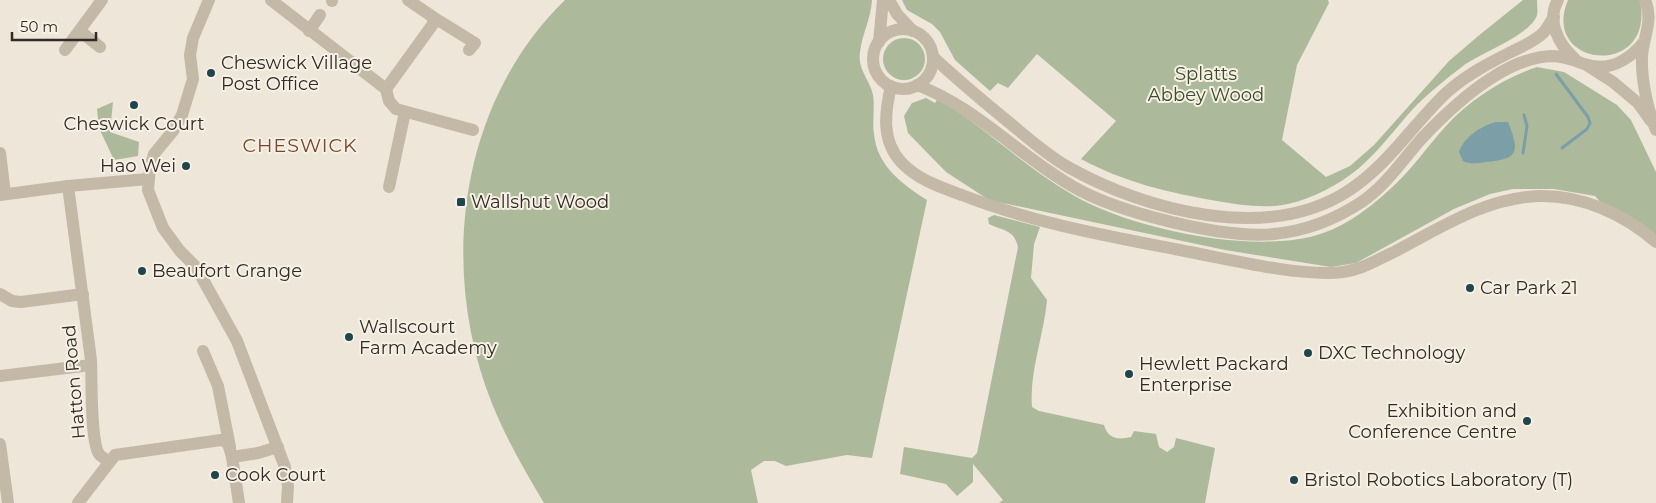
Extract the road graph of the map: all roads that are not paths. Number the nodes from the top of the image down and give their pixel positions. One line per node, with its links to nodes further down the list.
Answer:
1 (102, 0): 13 (street)
2 (271, 0): 14 (street)
3 (408, 0): 11 (street)
4 (883, 0): 17 (street)
5 (889, 0): 15 (street)
6 (1645, 0): 9 (street)
7 (207, 1): 32 (street)
8 (1556, 1): 12 (street)
9 (1653, 14): 18 (street)
10 (320, 15): 14 (street)
11 (433, 17): 21 (street); 26 (street)
12 (1554, 17): 22 (street); 23 (street)
13 (80, 31): 19 (street); 20 (street)
14 (309, 31): 26 (street)
15 (913, 31): 17 (street); 22 (street)
16 (1656, 32): 27 (street)
17 (879, 42): 25 (street)
18 (1643, 43): 23 (street); 27 (street)
19 (100, 47)
20 (65, 50)
21 (469, 50)
22 (933, 57): 24 (street)
23 (1581, 62): 24 (street); 29 (street)
24 (917, 85): 25 (street)
25 (891, 86): 36 (street)
26 (386, 89): 28 (street)
27 (1648, 97): 29 (street)
28 (405, 112): 30 (street); 34 (street)
29 (1655, 128)
30 (473, 130)
31 (0, 153): 35 (street)
32 (148, 179): 33 (street); 43 (street)
33 (68, 186): 35 (street); 38 (street, Hatton Road)
34 (389, 186)
35 (3, 195)
36 (1656, 242)
37 (0, 294): 38 (street)
38 (83, 294): 40 (street, Hatton Road)
39 (203, 351): 44 (street)
40 (91, 365): 41 (street); 45 (street, Hatton Road)
41 (0, 376)
42 (0, 445): 46 (street)
43 (278, 447): 44 (street); 49 (street)
44 (231, 452): 45 (street); 48 (street)
45 (108, 461): 47 (street)
46 (8, 503)
47 (78, 503)
48 (239, 503)
49 (287, 503)

